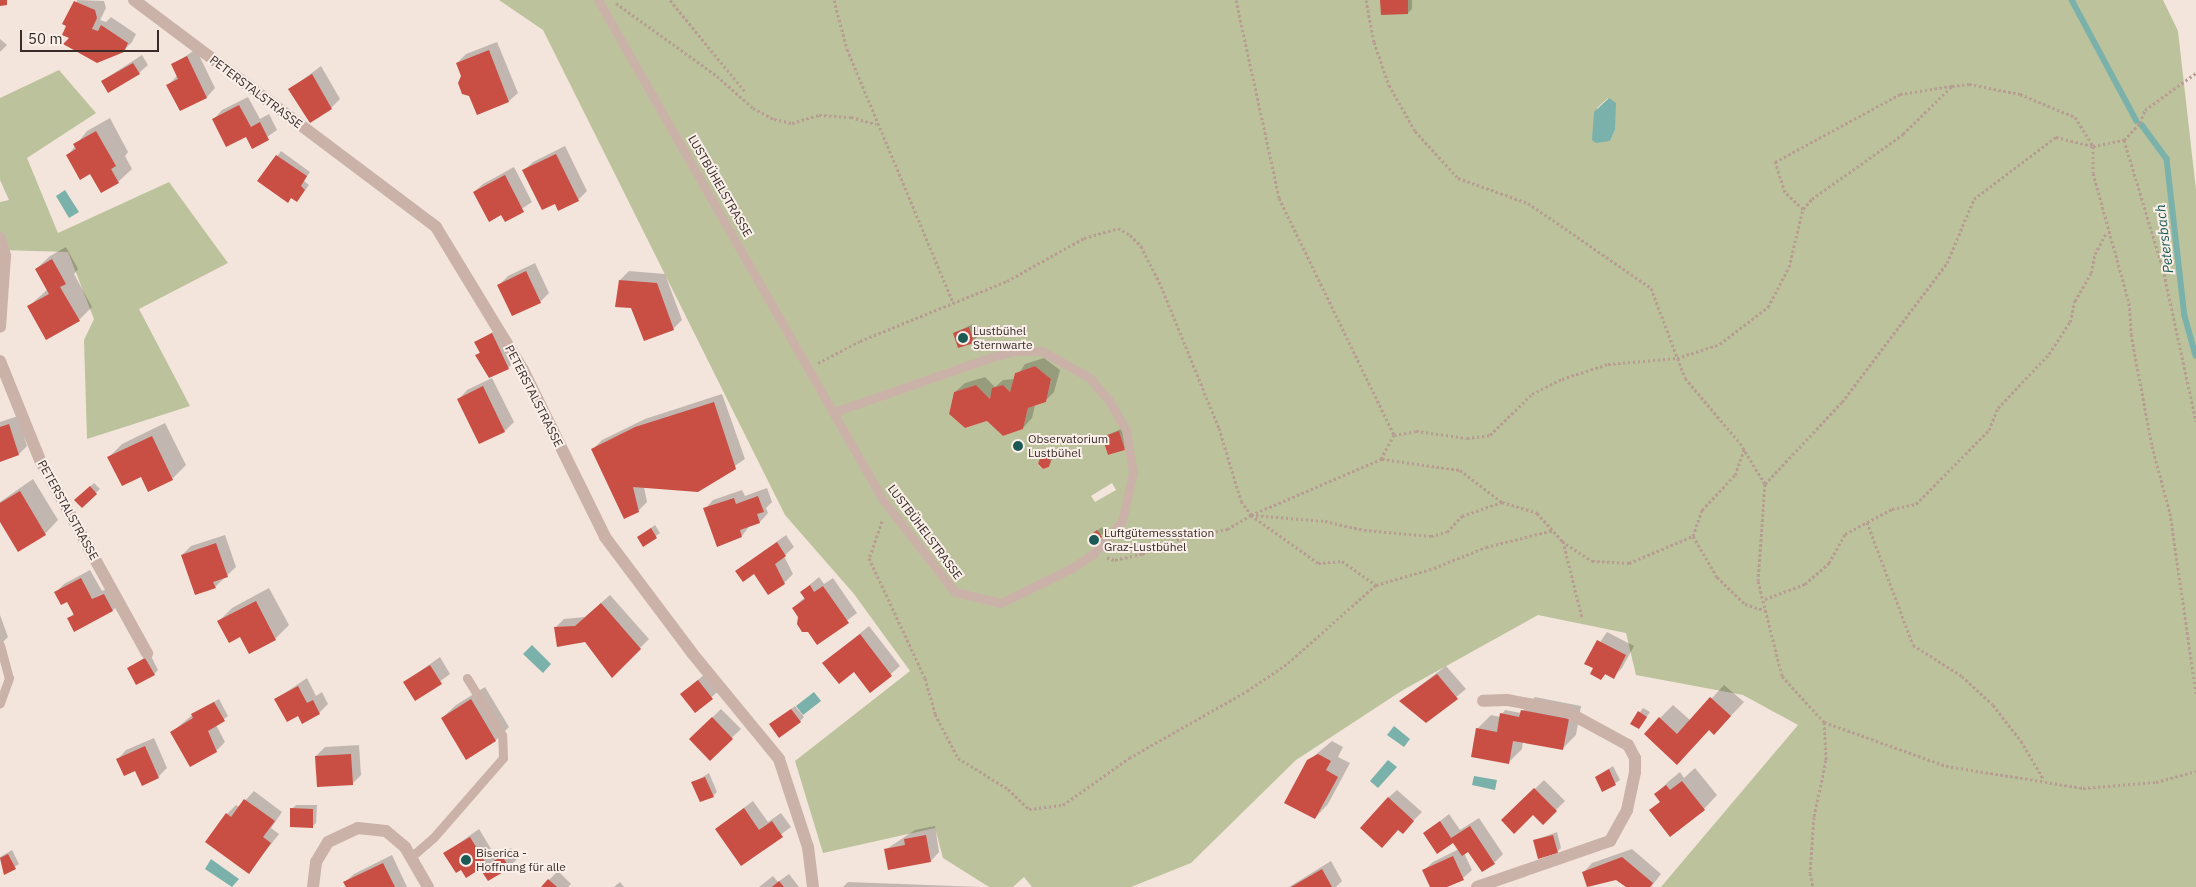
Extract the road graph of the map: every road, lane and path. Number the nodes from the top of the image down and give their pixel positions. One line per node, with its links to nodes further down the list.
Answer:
1 (134, 0): 52 (street, PETERSTALSTRASSE)
2 (598, 0): 21 (lane, LUSTBÜHELSTRASSE)
3 (612, 0): 11 (path)
4 (670, 0): 10 (path)
5 (834, 0): 11 (path)
6 (1236, 0): 24 (path)
7 (1366, 0): 19 (path)
8 (2196, 73): 12 (path)
9 (1952, 86): 13 (path); 14 (path); 14 (path)
10 (746, 93)
11 (876, 124): 17 (path)
12 (2124, 140): 13 (path); 23 (path)
13 (2093, 146): 15 (path); 27 (path)
14 (1803, 209): 19 (path)
15 (2107, 232): 31 (path); 43 (path)
16 (0, 238): 18 (street)
17 (953, 303): 21 (path); 30 (path)
18 (0, 327)
19 (1677, 358): 24 (path); 25 (path)
20 (0, 361): 41 (street, PETERSTALSTRASSE)
21 (809, 368): 22 (lane, LUSTBÜHELSTRASSE)
22 (834, 412): 29 (lane, LUSTBÜHELSTRASSE); 35 (lane, LUSTBÜHELSTRASSE)
23 (2196, 421)
24 (1394, 436): 26 (path)
25 (1744, 450): 27 (path); 33 (path)
26 (1381, 459): 28 (path); 30 (path)
27 (1766, 484): 37 (path)
28 (1502, 502): 30 (path); 32 (path)
29 (888, 507): 35 (lane, LUSTBÜHELSTRASSE); 36 (path)
30 (1250, 515): 35 (path); 36 (path)
31 (1867, 522): 37 (path); 48 (path)
32 (1554, 530): 34 (path); 36 (path)
33 (1693, 536): 34 (path); 38 (path)
34 (1562, 541): 39 (path)
35 (1093, 554)
36 (1376, 585)
37 (1765, 599): 38 (path)
38 (1767, 611): 46 (path)
39 (1582, 618)
40 (0, 645): 45 (lane)
41 (147, 653)
42 (467, 678): 49 (lane)
43 (2196, 693)
44 (1483, 701): 53 (street)
45 (0, 703)
46 (1824, 722): 48 (path); 54 (path)
47 (2196, 771): 48 (path)
48 (2045, 780)
49 (411, 857): 50 (street); 51 (street)
50 (313, 887)
51 (428, 887)
52 (813, 887)
53 (1477, 887)
54 (1813, 887)

